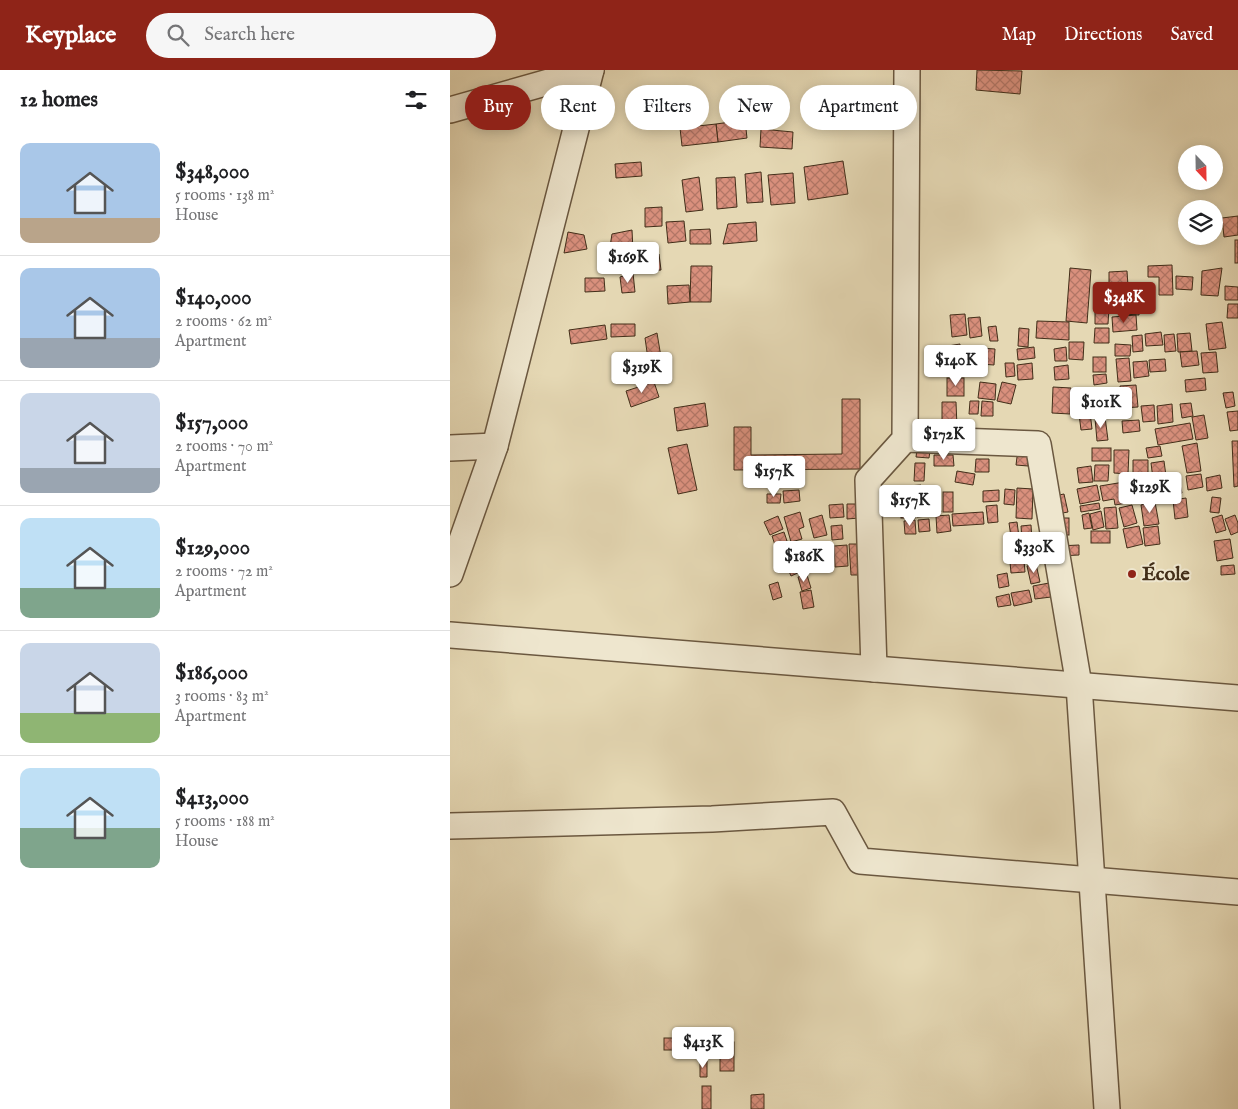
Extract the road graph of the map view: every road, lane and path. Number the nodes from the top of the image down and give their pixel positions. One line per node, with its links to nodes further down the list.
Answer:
1 (591, 70): 3 (street); 5 (street)
2 (906, 70): 4 (street)
3 (450, 110)
4 (904, 439): 9 (street); 10 (street)
5 (495, 446): 6 (street); 7 (street)
6 (450, 448)
7 (450, 574)
8 (450, 635): 9 (street)
9 (874, 669): 10 (street)
10 (1079, 685): 11 (street); 13 (street)
11 (1238, 698)
12 (450, 826): 13 (street)
13 (1091, 880): 14 (street); 15 (street)
14 (1238, 892)
15 (1107, 1109)

